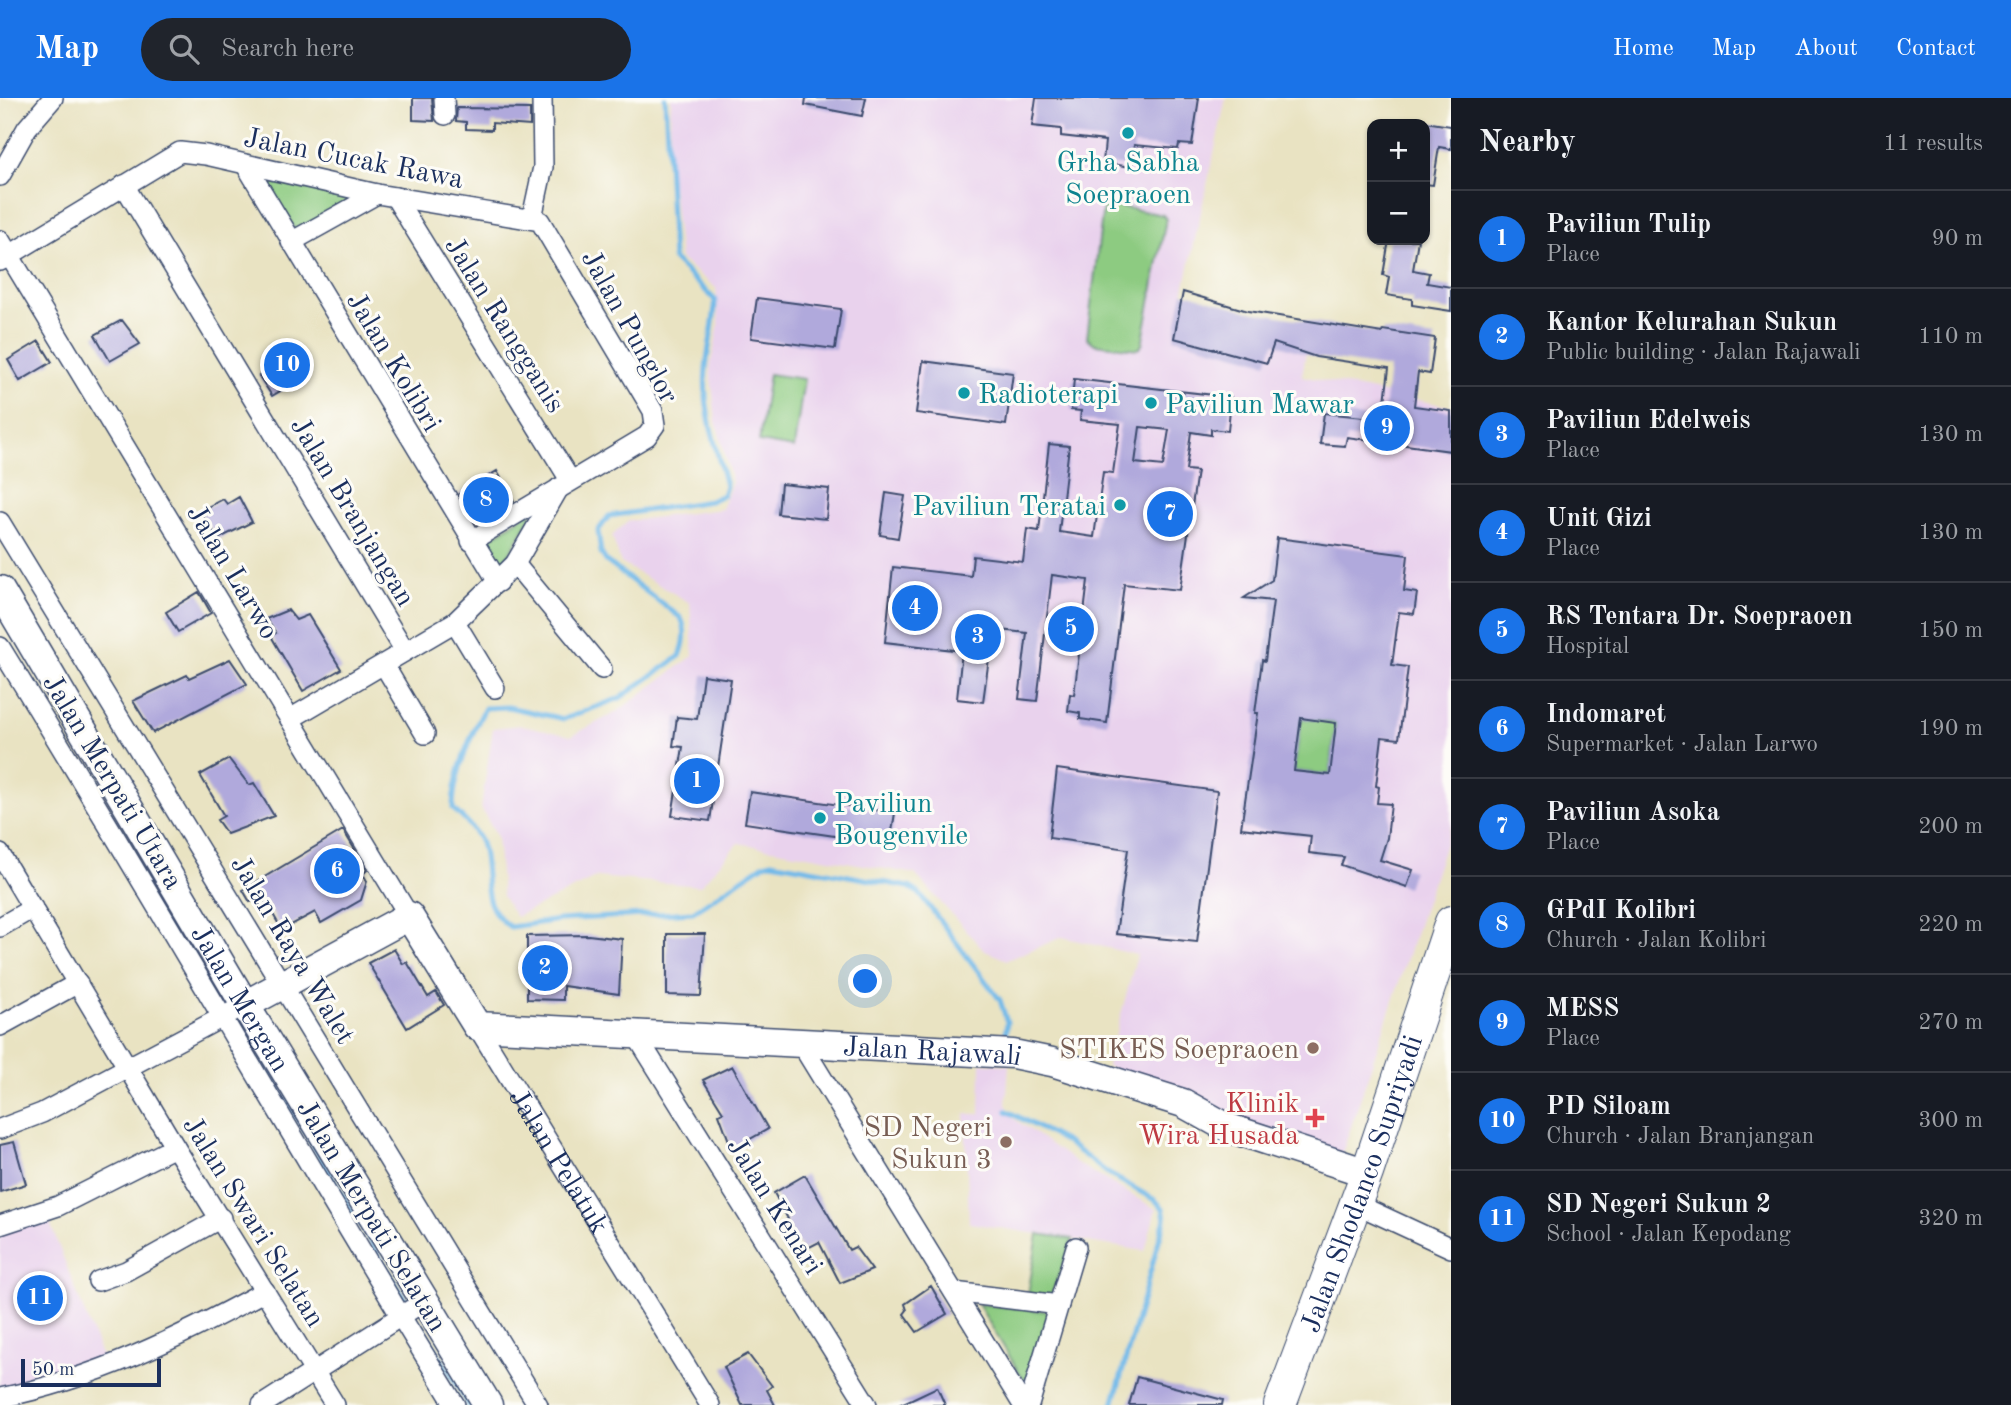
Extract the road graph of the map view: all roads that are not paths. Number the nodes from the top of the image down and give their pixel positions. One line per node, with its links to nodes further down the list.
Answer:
1 (53, 98): 4 (street)
2 (542, 98): 7 (street)
3 (247, 167): 5 (street, Jalan Cucak Rawa); 6 (street, Jalan Cucak Rawa); 8 (street, Jalan Kolibri)
4 (0, 176)
5 (124, 185): 9 (street, Jalan Cucak Rawa); 18 (street, Jalan Branjangan)
6 (386, 195): 7 (street, Jalan Cucak Rawa); 8 (street); 10 (street, Jalan Rangganis)
7 (532, 218): 10 (street, Jalan Punglor)
8 (291, 243): 12 (street, Jalan Kolibri)
9 (3, 252): 22 (street, Jalan Larwo)
10 (565, 483): 12 (street); 13 (street)
11 (0, 522): 30 (street, Jalan Raya Walet)
12 (471, 541): 14 (street, Jalan Kolibri)
13 (515, 564): 14 (street); 20 (street)
14 (498, 582): 16 (street)
15 (0, 590): 31 (street, Jalan Mergan)
16 (455, 622): 18 (street); 21 (street)
17 (0, 648): 31 (street, Jalan Merpati Utara)
18 (405, 651): 19 (street)
19 (384, 665): 22 (street); 23 (street)
20 (602, 669)
21 (495, 688)
22 (290, 719): 26 (street, Jalan Larwo)
23 (425, 734)
24 (0, 854): 25 (street, Jalan Swari Selatan)
25 (33, 908): 28 (street); 29 (street, Jalan Swari Selatan)
26 (409, 916): 30 (street); 33 (street, Jalan Pelatuk)
27 (1451, 922): 39 (main road, Jalan Shodanco Supriyadi)
28 (0, 927)
29 (78, 983): 32 (street); 36 (street, Jalan Swari Selatan)
30 (283, 985): 31 (street); 57 (street, Jalan Raya Walet)
31 (233, 1011): 36 (street); 48 (street, Jalan Mergan); 50 (street, Jalan Merpati Selatan)
32 (0, 1026)
33 (477, 1026): 34 (street, Jalan Rajawali); 58 (street, Jalan Pelatuk)
34 (636, 1035): 35 (street, Jalan Rajawali); 59 (street, Jalan Kenari)
35 (800, 1042): 39 (street, Jalan Rajawali); 47 (street)
36 (128, 1066): 37 (street); 38 (street, Jalan Swari Selatan)
37 (0, 1129)
38 (175, 1147): 41 (street, Jalan Swari Selatan); 42 (street)
39 (1367, 1173): 40 (main road, Jalan Shodanco Supriyadi)
40 (1356, 1204): 44 (street); 62 (main road, Jalan Shodanco Supriyadi)
41 (221, 1218): 45 (street); 46 (street, Jalan Swari Selatan)
42 (0, 1224)
43 (1076, 1247): 49 (street)
44 (1451, 1248)
45 (98, 1281)
46 (265, 1291): 51 (street, Jalan Swari Selatan); 52 (street)
47 (954, 1292): 49 (street); 60 (street)
48 (425, 1301): 50 (street); 56 (street, Jalan Mergan)
49 (1059, 1305): 61 (street)
50 (401, 1315): 51 (street); 55 (street, Jalan Merpati Selatan)
51 (315, 1371): 53 (street); 54 (street, Jalan Swari Selatan)
52 (2, 1400)
53 (262, 1405)
54 (335, 1405)
55 (455, 1405)
56 (488, 1405)
57 (538, 1405)
58 (709, 1405)
59 (867, 1405)
60 (1023, 1405)
61 (1029, 1405)
62 (1280, 1405)

